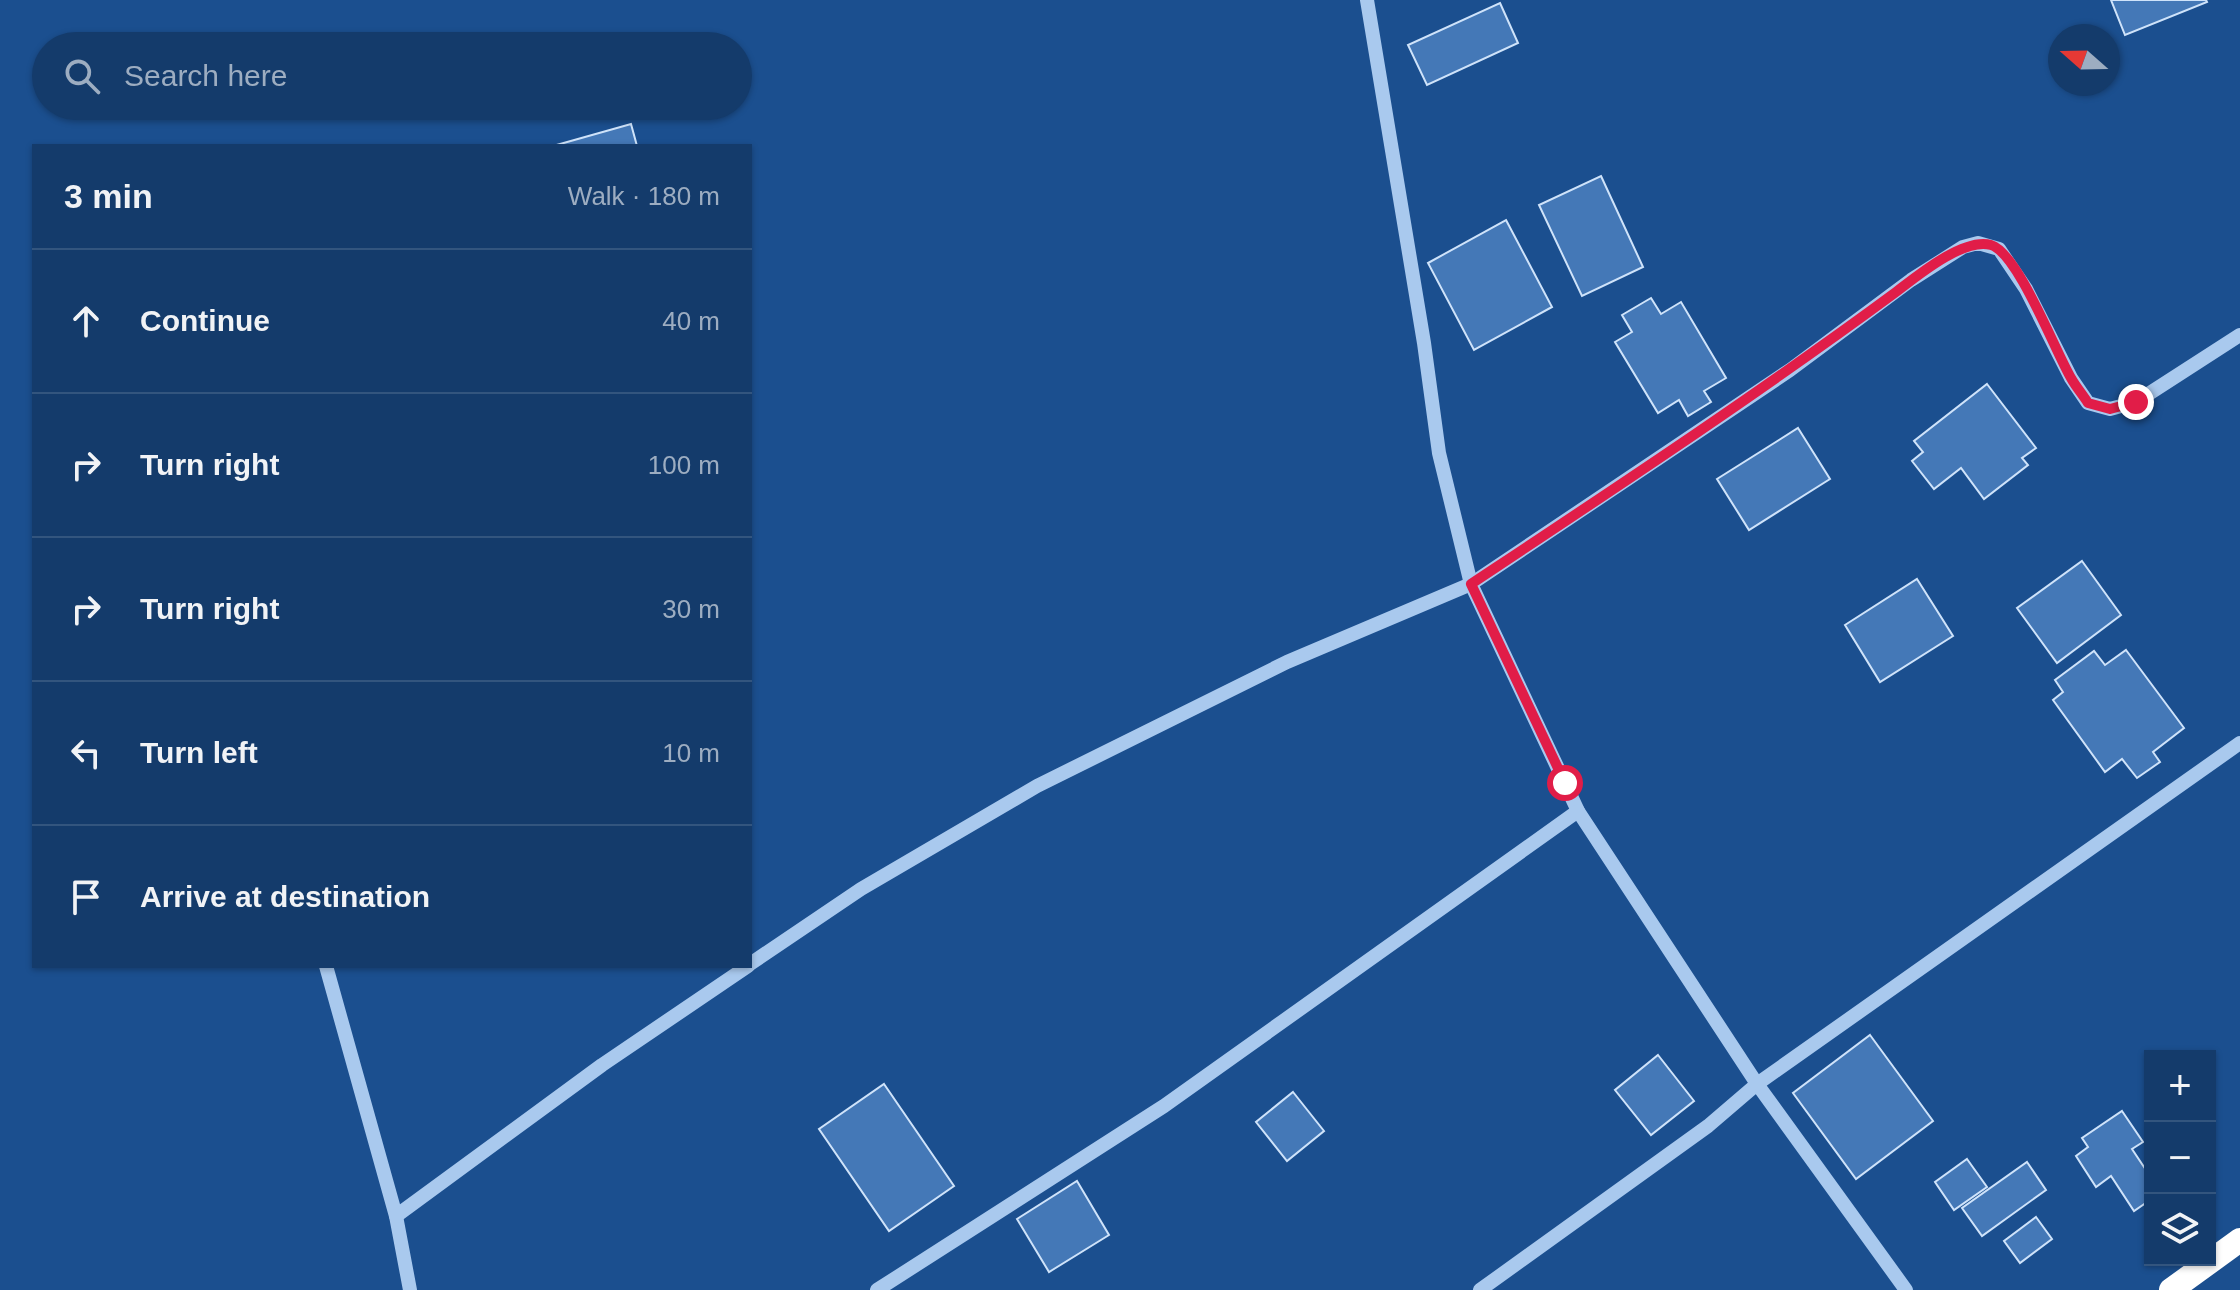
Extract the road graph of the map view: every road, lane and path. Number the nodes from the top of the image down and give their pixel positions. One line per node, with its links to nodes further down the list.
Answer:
1 (1367, 0): 3 (street)
2 (2240, 335): 3 (street)
3 (1471, 584): 5 (street); 6 (street)
4 (2240, 743): 9 (street)
5 (1578, 811): 9 (street); 13 (street)
6 (752, 963)
7 (327, 968): 10 (street)
8 (745, 968): 10 (street)
9 (1757, 1084): 14 (street); 15 (street)
10 (396, 1216): 12 (street)
11 (2240, 1240): 16 (highway)
12 (410, 1290)
13 (877, 1290)
14 (1480, 1290)
15 (1906, 1290)
16 (2171, 1290)

